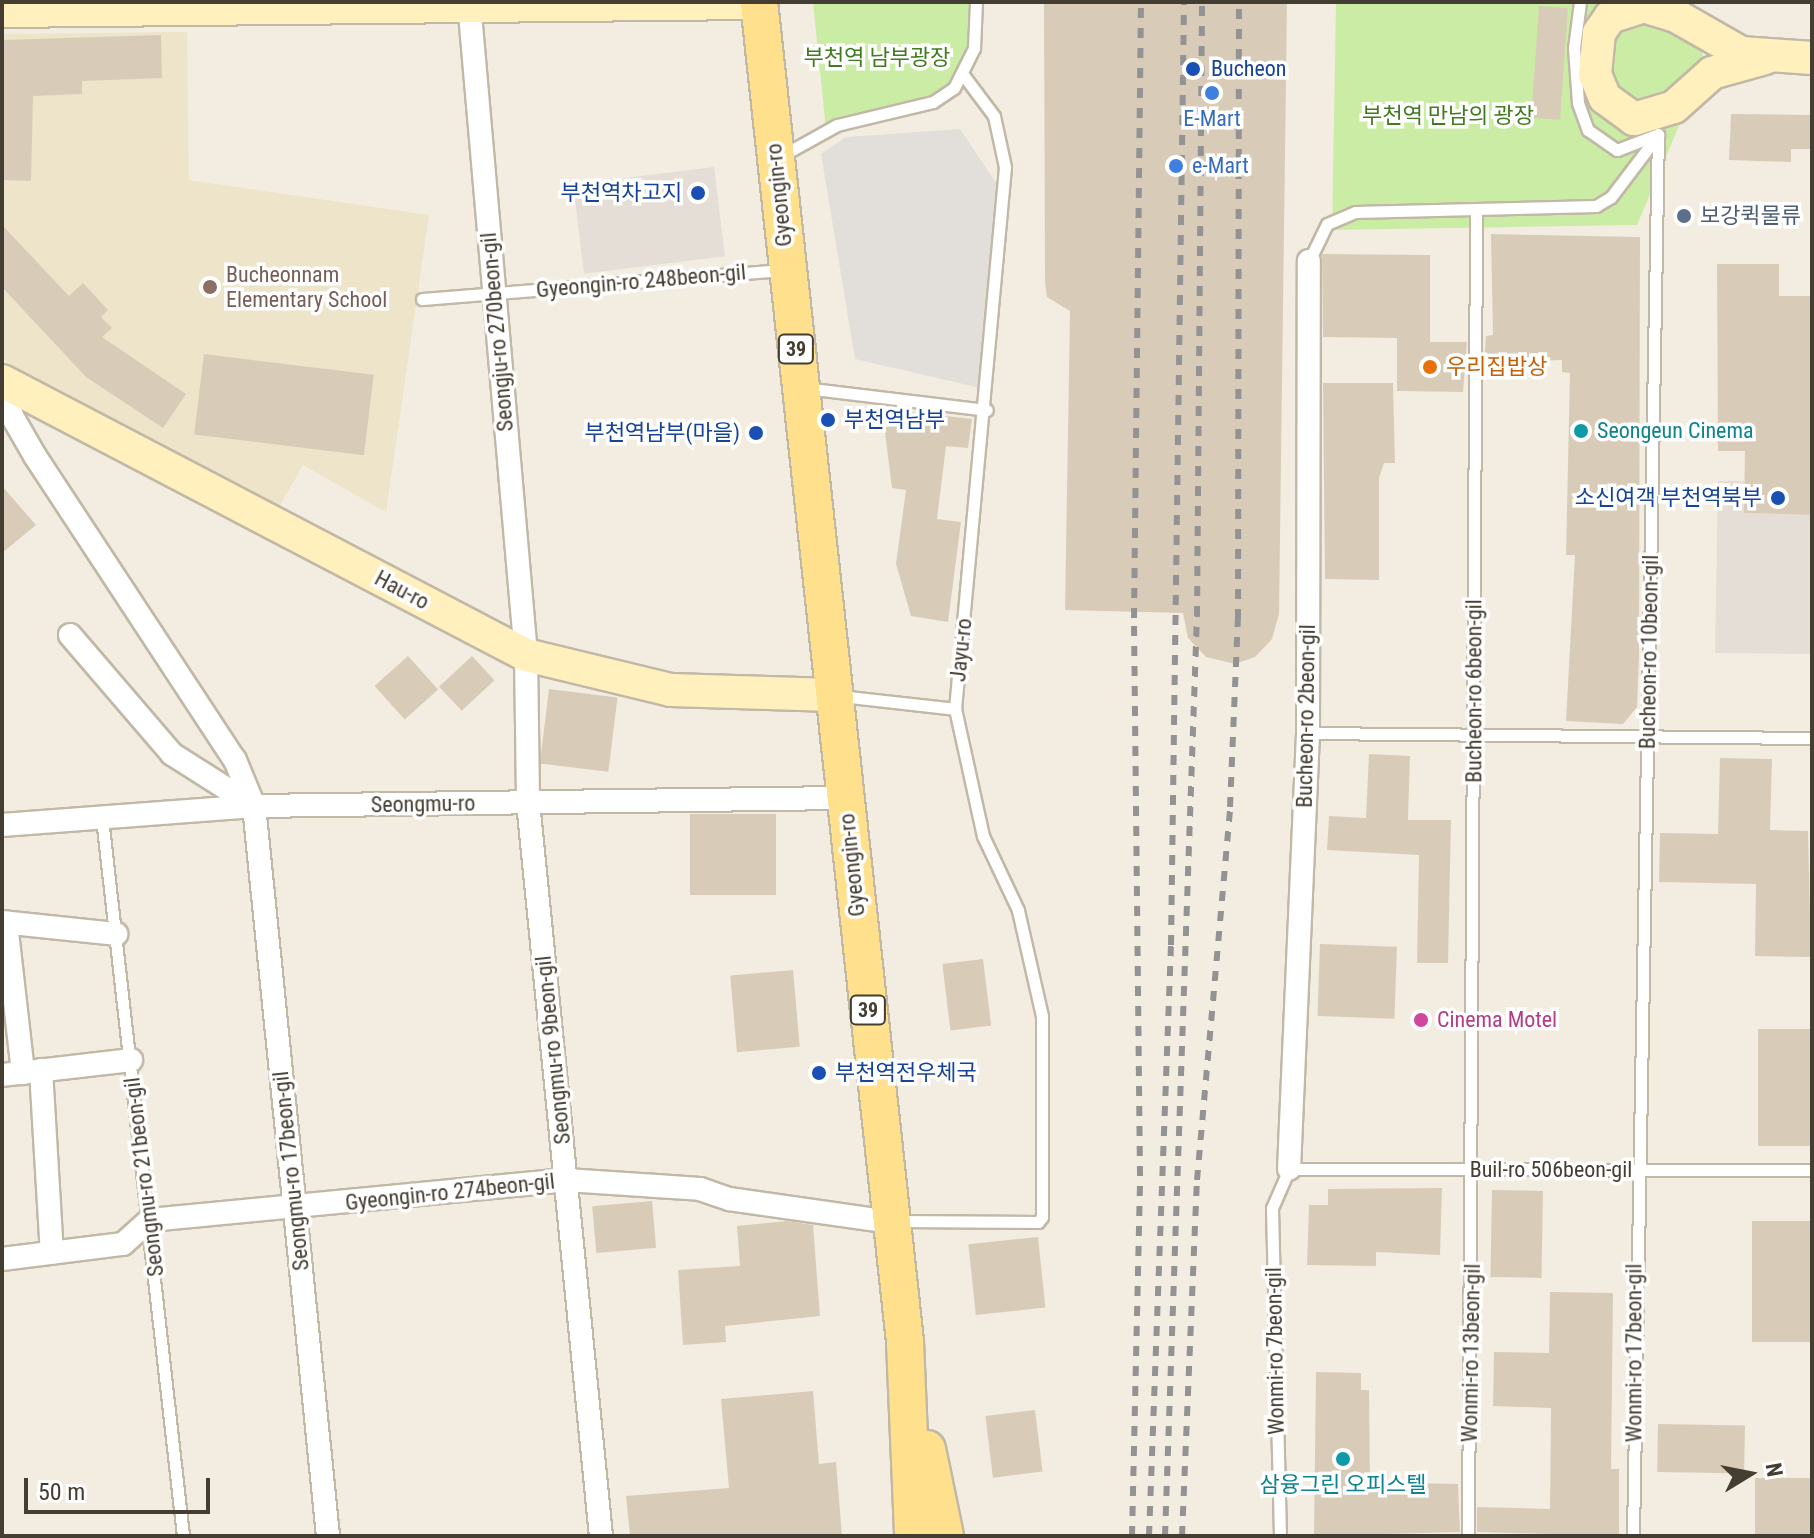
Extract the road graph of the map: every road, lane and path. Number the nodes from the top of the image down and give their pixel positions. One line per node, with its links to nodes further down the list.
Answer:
1 (759, 2): 5 (street); 11 (main road, Gyeongin-ro / 39)
2 (976, 2): 9 (lane)
3 (1580, 2): 10 (lane)
4 (1664, 5): 7 (street); 10 (street)
5 (469, 6): 6 (street); 15 (street, Seongju-ro 270beon-gil)
6 (2, 11)
7 (1765, 58): 8 (street); 10 (street)
8 (1812, 58)
9 (964, 76): 11 (lane); 19 (lane, Jayu-ro)
10 (1666, 121): 12 (lane); 26 (lane, Bucheon-ro 10beon-gil)
11 (775, 159): 14 (main road, Gyeongin-ro / 39)
12 (1476, 213): 13 (lane); 25 (lane, Bucheon-ro 6beon-gil)
13 (1309, 261): 24 (street, Bucheon-ro 2beon-gil)
14 (787, 270): 15 (lane, Gyeongin-ro 248beon-gil); 18 (main road, Gyeongin-ro / 39)
15 (494, 293): 16 (lane, Gyeongin-ro 248beon-gil); 21 (street, Seongju-ro 270beon-gil)
16 (422, 299)
17 (2, 381): 21 (street, Hau-ro); 30 (street, Seongmu-ro 17beon-gil)
18 (800, 388): 19 (lane); 22 (main road, Gyeongin-ro / 39)
19 (987, 410): 23 (lane, Jayu-ro)
20 (70, 635): 30 (street)
21 (526, 655): 22 (street, Hau-ro); 29 (street, Seongju-ro 270beon-gil)
22 (833, 695): 23 (lane); 28 (main road, Gyeongin-ro / 39)
23 (955, 709): 44 (lane, Jayu-ro)
24 (1308, 733): 25 (lane); 37 (street, Bucheon-ro 2beon-gil)
25 (1473, 734): 26 (lane); 38 (lane, Bucheon-ro 6beon-gil)
26 (1647, 738): 27 (lane); 39 (lane, Bucheon-ro 10beon-gil)
27 (1812, 738)
28 (844, 798): 29 (street, Seongmu-ro); 44 (main road, Gyeongin-ro / 39)
29 (528, 802): 30 (street, Seongmu-ro); 41 (street, Seongmu-ro 9beon-gil)
30 (254, 806): 31 (street, Seongmu-ro); 42 (street, Seongmu-ro 17beon-gil)
31 (102, 818): 32 (street, Seongmu-ro); 34 (lane, Seongmu-ro 21beon-gil)
32 (2, 825)
33 (4, 923): 34 (street); 36 (street)
34 (116, 934): 35 (lane, Seongmu-ro 21beon-gil)
35 (131, 1060): 36 (street); 43 (lane, Seongmu-ro 21beon-gil)
36 (22, 1073): 45 (street)
37 (1289, 1169): 38 (lane, Buil-ro 506beon-gil); 55 (lane, Wonmi-ro 7beon-gil)
38 (1473, 1170): 39 (lane, Buil-ro 506beon-gil); 56 (lane, Wonmi-ro 13beon-gil)
39 (1636, 1170): 40 (lane, Buil-ro 506beon-gil); 57 (lane, Wonmi-ro 17beon-gil)
40 (1812, 1170)
41 (566, 1180): 42 (street, Gyeongin-ro 274beon-gil); 44 (street, Gyeongin-ro 274beon-gil); 50 (street, Seongmu-ro 9beon-gil)
42 (295, 1208): 43 (street, Gyeongin-ro 274beon-gil); 49 (street, Seongmu-ro 17beon-gil)
43 (150, 1220): 45 (street); 48 (lane, Seongmu-ro 21beon-gil)
44 (891, 1222): 47 (main road, Gyeongin-ro / 39)
45 (52, 1253): 46 (street)
46 (2, 1259)
47 (905, 1342): 51 (main road, Gyeongin-ro / 39); 52 (main road, Gyeongin-ro / 39); 53 (street); 54 (main road, Gyeongin-ro / 39)
48 (183, 1536)
49 (328, 1536)
50 (601, 1536)
51 (893, 1536)
52 (913, 1536)
53 (930, 1536)
54 (945, 1536)
55 (1280, 1536)
56 (1468, 1536)
57 (1633, 1536)

